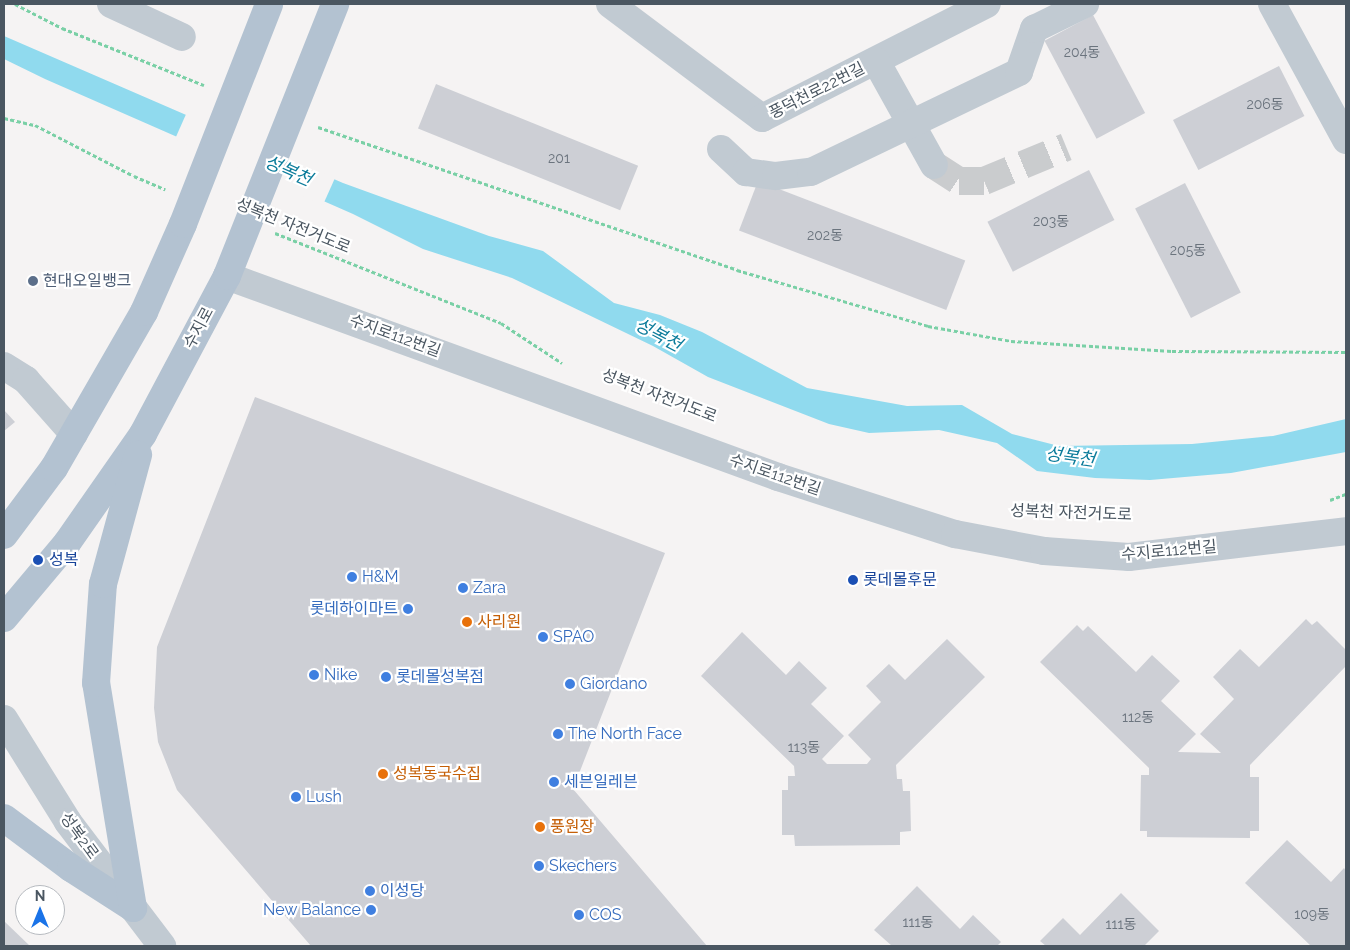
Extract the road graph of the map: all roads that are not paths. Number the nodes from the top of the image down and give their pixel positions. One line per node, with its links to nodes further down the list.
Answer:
1 (111, 4): 8 (street)
2 (269, 4): 16 (main road)
3 (335, 4): 14 (main road, 수지로)
4 (610, 4): 9 (street, 풍덕천로22번길)
5 (987, 4): 9 (street, 풍덕천로22번길)
6 (1085, 4): 10 (street)
7 (1272, 4): 11 (street)
8 (182, 37)
9 (876, 61): 10 (street)
10 (911, 124): 12 (street); 13 (street)
11 (1346, 140)
12 (721, 149)
13 (934, 165)
14 (227, 276): 17 (main road, 수지로); 18 (street, 수지로112번길)
15 (4, 366): 16 (street)
16 (74, 434): 19 (main road)
17 (143, 434): 20 (main road, 수지로); 23 (main road)
18 (1346, 531)
19 (4, 535)
20 (4, 618)
21 (4, 719): 23 (street, 성복2로)
22 (4, 818): 23 (main road)
23 (132, 908): 24 (street, 성복2로)
24 (162, 946)

